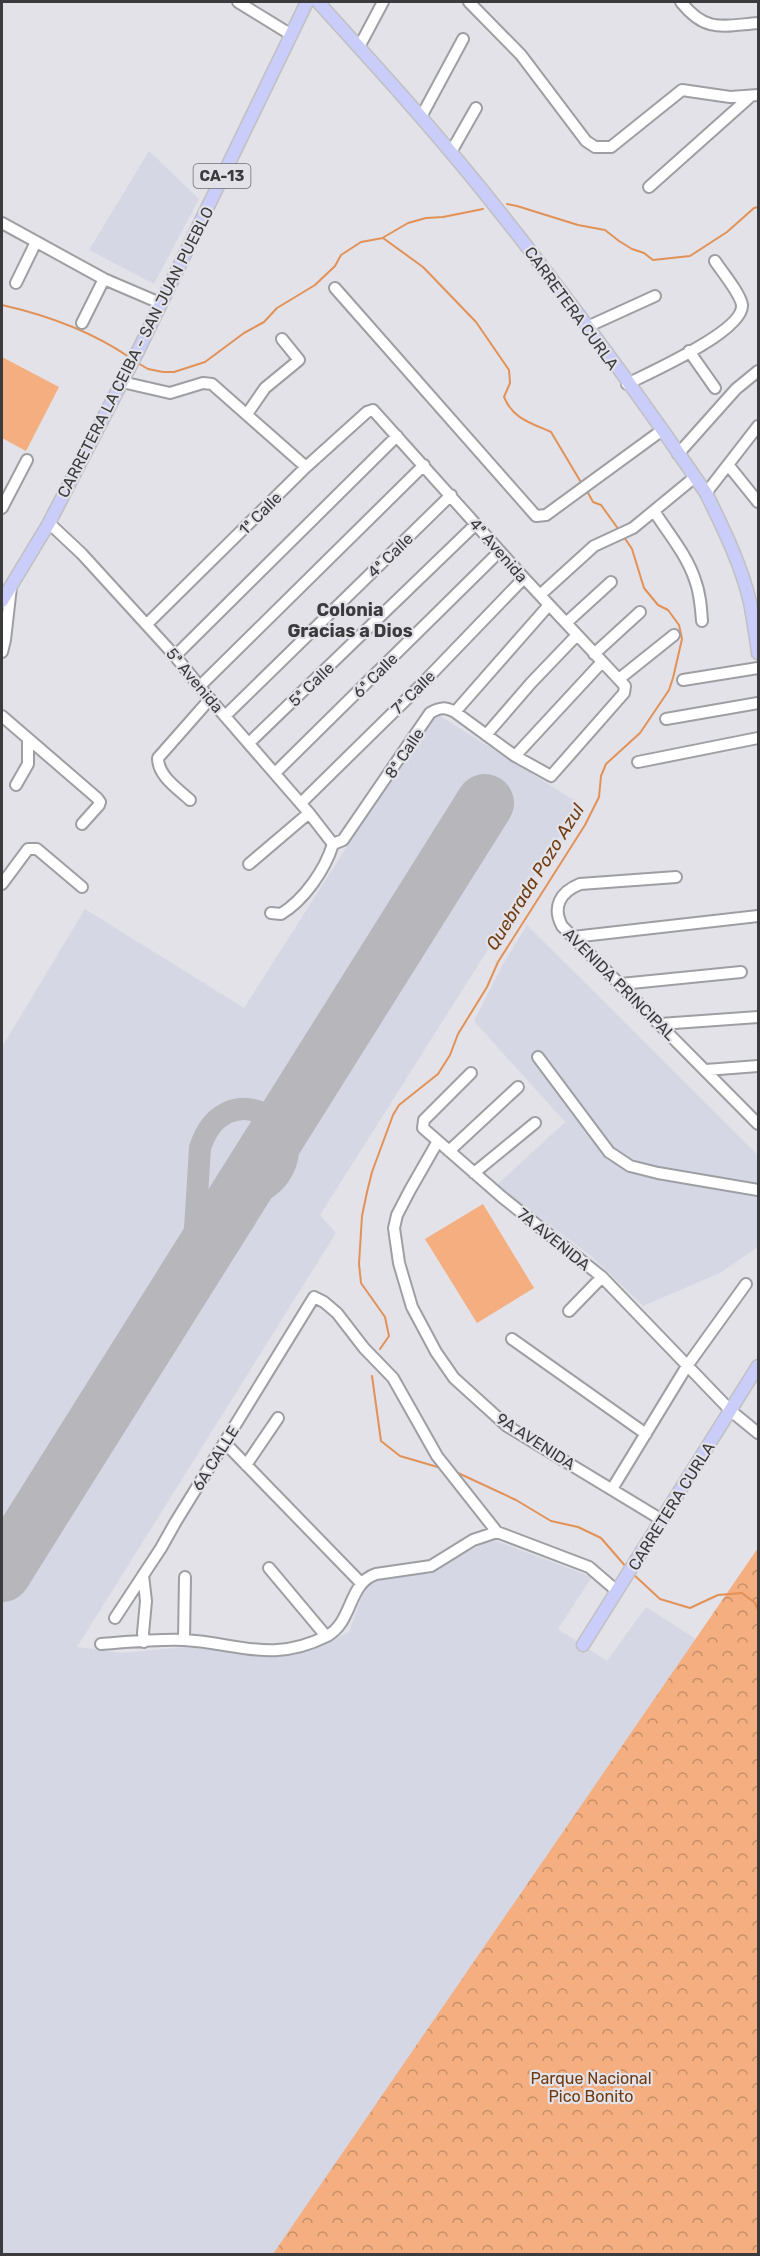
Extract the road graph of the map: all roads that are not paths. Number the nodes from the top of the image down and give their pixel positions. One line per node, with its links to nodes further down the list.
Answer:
1 (238, 2): 8 (street)
2 (307, 2): 8 (main road, CARRETERA LA CEIBA - SAN JUAN PUEBLO / CA-13)
3 (318, 2): 10 (main road, CARRETERA CURLA)
4 (383, 2): 10 (street)
5 (469, 2): 11 (street)
6 (684, 3): 7 (street)
7 (759, 23)
8 (290, 34): 23 (main road, CARRETERA LA CEIBA - SAN JUAN PUEBLO / CA-13)
9 (463, 39): 13 (street)
10 (359, 47): 13 (main road, CARRETERA CURLA)
11 (755, 95): 15 (street)
12 (476, 108): 14 (street)
13 (421, 117): 14 (main road, CARRETERA CURLA)
14 (451, 152): 25 (main road, CARRETERA CURLA)
15 (649, 187)
16 (2, 223): 17 (street)
17 (36, 242): 19 (street); 20 (street)
18 (715, 261): 27 (street)
19 (104, 279): 23 (street); 24 (street)
20 (15, 283)
21 (335, 288): 34 (street)
22 (655, 296): 25 (street)
23 (160, 303): 29 (main road, CARRETERA LA CEIBA - SAN JUAN PUEBLO / CA-13)
24 (82, 323)
25 (587, 327): 30 (main road, CARRETERA CURLA)
26 (282, 339): 33 (street)
27 (689, 351): 30 (street); 31 (street)
28 (759, 371): 37 (street)
29 (122, 382): 33 (street); 48 (main road, CARRETERA LA CEIBA - SAN JUAN PUEBLO / CA-13)
30 (627, 384): 34 (main road, CARRETERA CURLA)
31 (715, 388)
32 (377, 412): 36 (street, 4ª Avenida); 41 (street, 1ª Calle)
33 (247, 414): 41 (street)
34 (661, 431): 37 (main road, CARRETERA CURLA)
35 (757, 433): 40 (street)
36 (397, 436): 39 (street, 4ª Avenida); 68 (street)
37 (678, 454): 42 (main road, CARRETERA CURLA)
38 (27, 460): 46 (street)
39 (424, 465): 44 (street, 4ª Avenida); 73 (street)
40 (729, 466): 43 (street); 45 (street)
41 (306, 467): 62 (street, 1ª Calle)
42 (694, 477): 43 (main road, CARRETERA CURLA); 47 (street)
43 (706, 494): 56 (main road, CARRETERA CURLA)
44 (451, 495): 49 (street, 4ª Avenida); 78 (street, 4ª Calle)
45 (759, 502)
46 (2, 508)
47 (654, 511): 55 (street); 60 (street)
48 (49, 523): 52 (main road, CARRETERA LA CEIBA - SAN JUAN PUEBLO / CA-13); 62 (street, 5ª Avenida)
49 (476, 524): 50 (street, 4ª Avenida); 83 (street, 5ª Calle)
50 (500, 551): 51 (street, 4ª Avenida); 86 (street, 6ª Calle)
51 (524, 578): 55 (street, 4ª Avenida); 89 (street, 7ª Calle)
52 (12, 581): 54 (street); 57 (main road, CARRETERA LA CEIBA - SAN JUAN PUEBLO / CA-13); 65 (street)
53 (611, 582): 61 (street)
54 (2, 593)
55 (540, 595): 58 (street, 4ª Avenida)
56 (754, 600): 66 (main road, CARRETERA CURLA)
57 (2, 601)
58 (549, 605): 61 (street, 4ª Avenida); 76 (street)
59 (640, 612): 67 (street)
60 (702, 621)
61 (566, 623): 63 (street, 4ª Avenida)
62 (147, 624): 68 (street, 5ª Avenida)
63 (577, 635): 67 (street, 4ª Avenida); 80 (street)
64 (674, 635): 72 (street)
65 (2, 652)
66 (759, 653)
67 (594, 654): 69 (street, 4ª Avenida)
68 (176, 656): 73 (street, 5ª Avenida)
69 (602, 662): 72 (street, 4ª Avenida); 84 (street)
70 (759, 668): 71 (street)
71 (682, 680)
72 (622, 683): 84 (street)
73 (200, 686): 74 (street, 5ª Avenida)
74 (210, 699): 78 (street, 5ª Avenida); 88 (street)
75 (759, 704): 79 (street)
76 (455, 712): 80 (street); 92 (street, 8ª Calle)
77 (2, 716): 82 (street)
78 (225, 716): 83 (street, 5ª Avenida)
79 (666, 719)
80 (486, 735): 84 (street)
81 (759, 738): 85 (street)
82 (28, 739): 87 (street); 91 (street)
83 (249, 743): 86 (street, 5ª Avenida)
84 (515, 756)
85 (638, 762)
86 (275, 773): 89 (street, 5ª Avenida)
87 (16, 785)
88 (190, 800)
89 (301, 803): 90 (street, 5ª Avenida)
90 (309, 813): 92 (street, 5ª Avenida); 93 (street)
91 (82, 824)
92 (333, 844): 97 (street, 8ª Calle)
93 (249, 864)
94 (676, 877): 99 (street, AVENIDA PRINCIPAL)
95 (2, 884): 96 (street)
96 (82, 887)
97 (271, 913)
98 (759, 916): 99 (street)
99 (573, 937): 101 (street, AVENIDA PRINCIPAL)
100 (741, 972): 101 (street)
101 (621, 984): 103 (street, AVENIDA PRINCIPAL)
102 (759, 1017): 103 (street)
103 (660, 1024): 106 (street, AVENIDA PRINCIPAL)
104 (538, 1057): 114 (street)
105 (759, 1066): 106 (street)
106 (706, 1070): 109 (street, AVENIDA PRINCIPAL)
107 (471, 1073): 111 (street, 7A AVENIDA)
108 (518, 1087): 112 (street)
109 (757, 1120)
110 (535, 1123): 113 (street)
111 (438, 1141): 112 (street, 7A AVENIDA); 127 (street, 9A AVENIDA)
112 (449, 1151): 113 (street, 7A AVENIDA)
113 (474, 1173): 115 (street, 7A AVENIDA)
114 (759, 1190)
115 (602, 1277): 117 (street); 119 (street, 7A AVENIDA)
116 (746, 1284): 119 (street)
117 (569, 1311)
118 (512, 1339): 124 (street)
119 (687, 1366): 121 (street, 7A AVENIDA); 124 (street)
120 (759, 1366): 121 (main road, CARRETERA CURLA)
121 (731, 1411): 123 (street, 7A AVENIDA); 128 (main road, CARRETERA CURLA)
122 (278, 1419): 126 (street)
123 (759, 1433)
124 (646, 1434): 127 (street)
125 (225, 1443): 126 (street); 129 (street, 6A CALLE); 131 (street, 6A CALLE)
126 (246, 1465): 133 (street)
127 (612, 1489): 128 (street, 9A AVENIDA)
128 (662, 1520): 134 (main road, CARRETERA CURLA)
129 (497, 1532): 133 (street); 134 (street)
130 (269, 1568): 136 (street)
131 (143, 1575): 135 (street, 6A CALLE); 138 (street)
132 (185, 1577): 137 (street)
133 (361, 1583): 136 (street)
134 (617, 1592): 140 (main road, CARRETERA CURLA)
135 (115, 1618)
136 (326, 1636): 137 (street)
137 (184, 1640): 138 (street)
138 (144, 1642): 139 (street)
139 (101, 1644)
140 (583, 1645)

